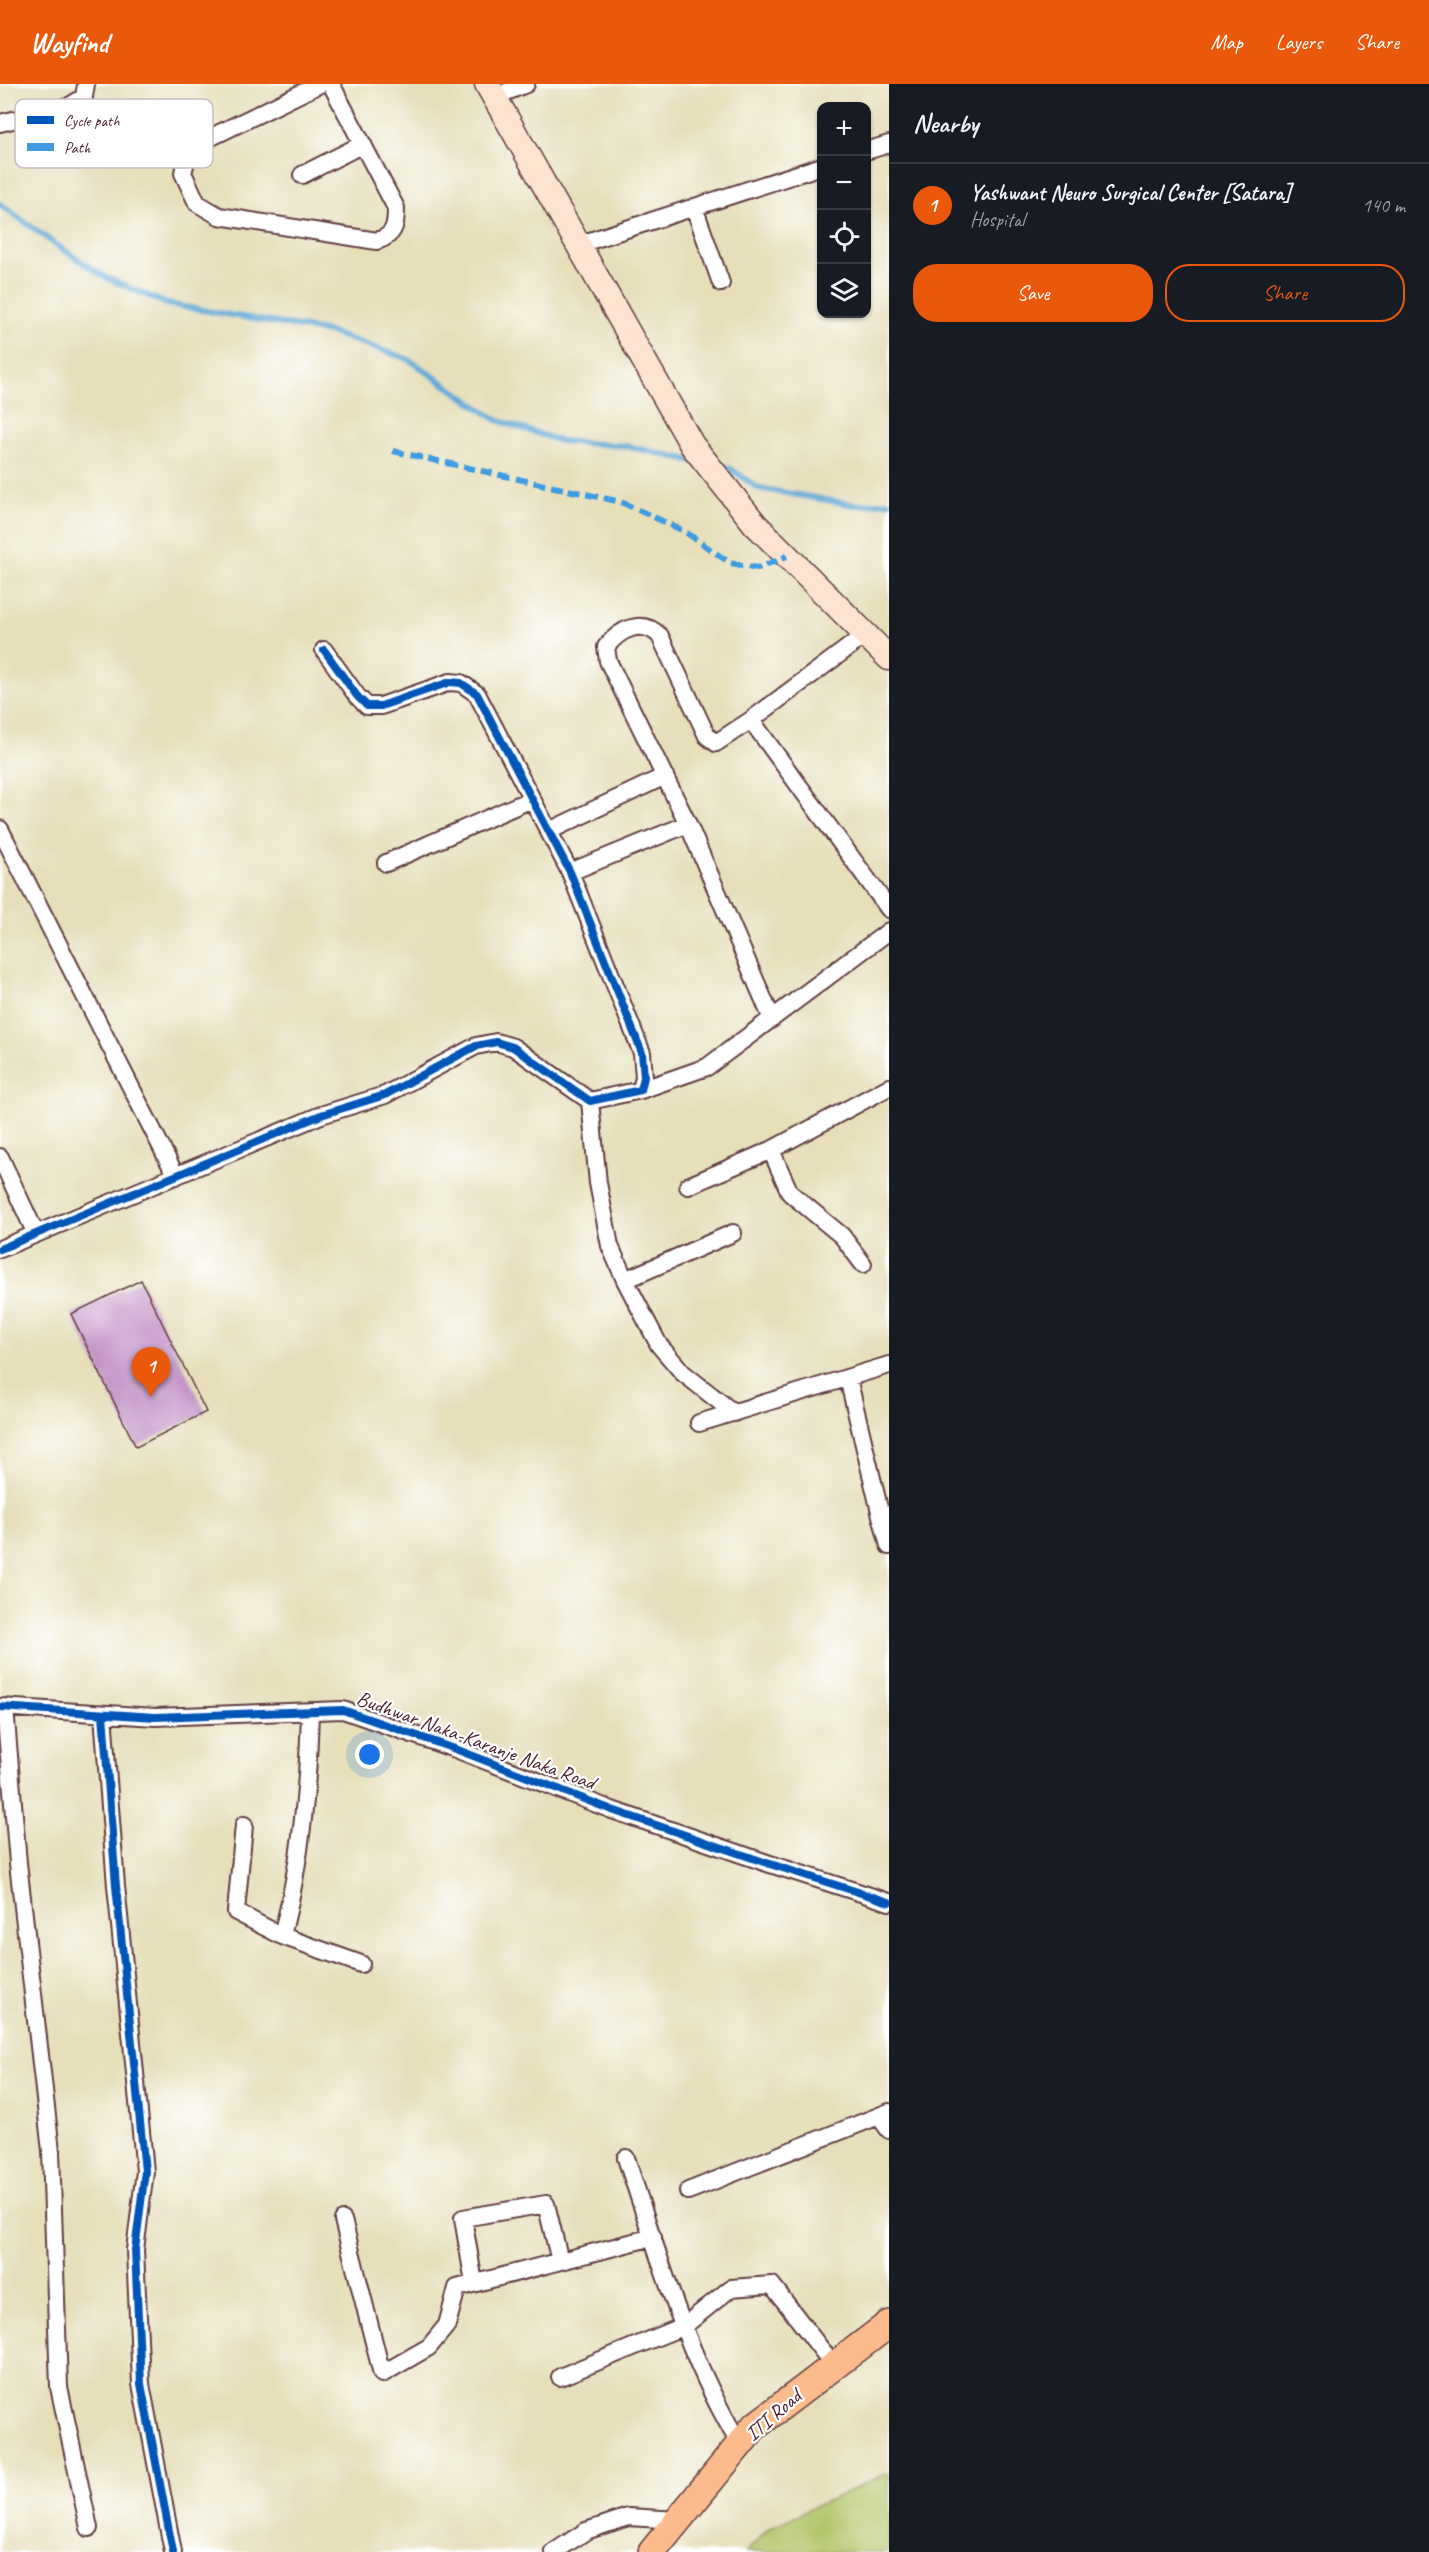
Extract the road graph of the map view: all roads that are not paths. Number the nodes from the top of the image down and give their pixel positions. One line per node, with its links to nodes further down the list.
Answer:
1 (86, 84): 6 (street)
2 (320, 84): 9 (street)
3 (331, 84): 10 (street)
4 (526, 84): 5 (street)
5 (490, 91): 17 (main road)
6 (81, 99)
7 (15, 119): 8 (street)
8 (0, 123)
9 (213, 136)
10 (363, 144): 13 (street); 15 (street)
11 (889, 144): 12 (street)
12 (871, 150)
13 (184, 168)
14 (817, 168): 16 (street)
15 (302, 175)
16 (694, 207): 17 (street); 18 (street)
17 (577, 245): 19 (main road)
18 (721, 283)
19 (865, 635): 21 (main road); 22 (street)
20 (324, 650): 24 (street)
21 (889, 658)
22 (751, 720): 23 (street); 30 (street)
23 (665, 776): 25 (street); 27 (street)
24 (531, 799): 27 (street); 28 (street)
25 (688, 824): 29 (street); 32 (street)
26 (0, 829): 38 (street)
27 (549, 831): 29 (street)
28 (386, 863)
29 (570, 872): 34 (street)
30 (889, 909)
31 (889, 931): 32 (street)
32 (772, 1020): 34 (street)
33 (889, 1087): 36 (street)
34 (641, 1090): 35 (street)
35 (590, 1101): 38 (street); 44 (street)
36 (771, 1150): 39 (street); 43 (street)
37 (0, 1157): 41 (street)
38 (176, 1176): 41 (street)
39 (688, 1186)
40 (733, 1233): 44 (street)
41 (36, 1234): 42 (street)
42 (0, 1249)
43 (863, 1264)
44 (626, 1280): 47 (street)
45 (889, 1365): 46 (street)
46 (848, 1378): 47 (street); 49 (street)
47 (734, 1413): 48 (street)
48 (699, 1423)
49 (885, 1515): 50 (street)
50 (889, 1546)
51 (2, 1708): 53 (street, Budhwar Naka-Karanje Naka Road); 72 (street)
52 (310, 1711): 53 (street, Budhwar Naka-Karanje Naka Road); 55 (street, Budhwar Naka-Karanje Naka Road); 56 (street)
53 (103, 1714): 73 (street)
54 (244, 1825): 56 (street)
55 (889, 1902)
56 (282, 1936): 57 (street)
57 (361, 1964)
58 (884, 2114): 59 (street); 61 (street)
59 (889, 2130)
60 (626, 2158): 63 (street)
61 (688, 2192)
62 (343, 2220): 65 (street)
63 (653, 2237): 64 (street); 67 (street)
64 (560, 2261): 65 (street); 65 (street)
65 (474, 2283)
66 (889, 2324): 68 (main road, ITI Road)
67 (684, 2326): 68 (street); 69 (street); 70 (street)
68 (834, 2366): 70 (main road, ITI Road)
69 (560, 2377)
70 (733, 2453): 71 (main road, ITI Road)
71 (681, 2517): 74 (street); 75 (main road, ITI Road)
72 (88, 2528)
73 (173, 2552)
74 (554, 2552)
75 (652, 2552)

